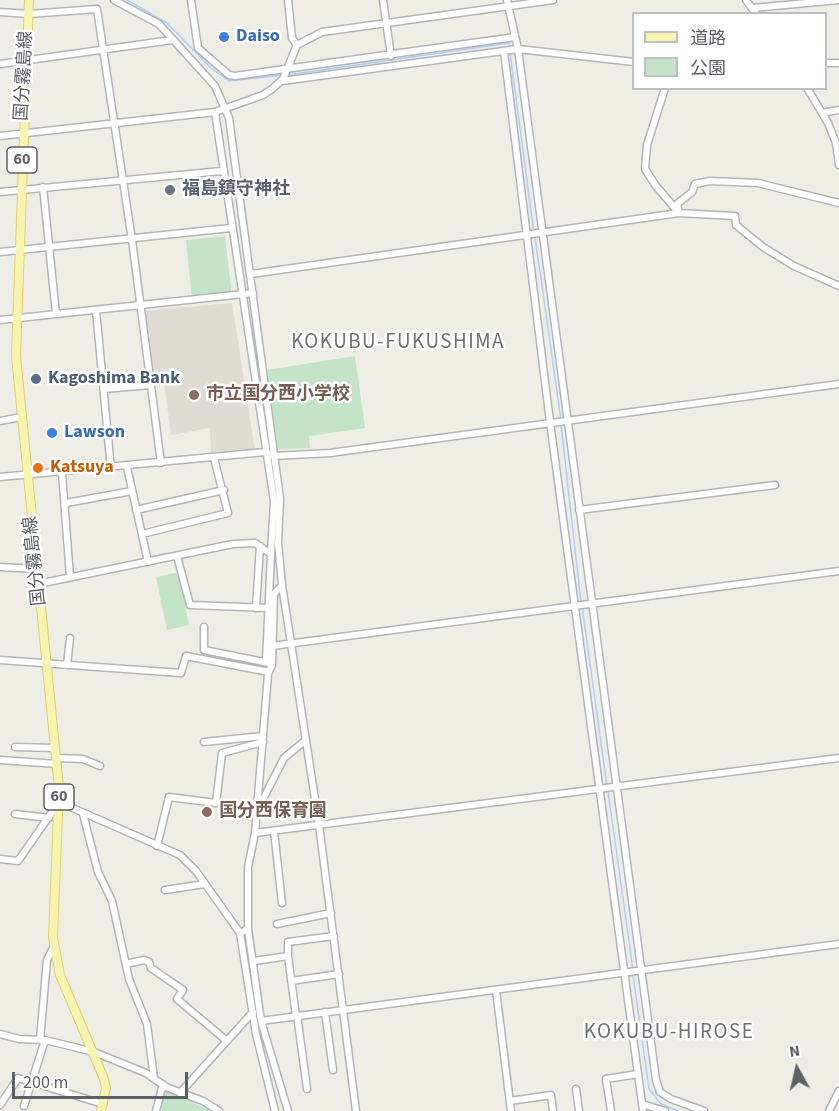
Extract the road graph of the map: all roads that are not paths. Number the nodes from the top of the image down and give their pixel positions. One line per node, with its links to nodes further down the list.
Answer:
1 (114, 0): 15 (street)
2 (191, 0): 24 (street)
3 (288, 0): 16 (street)
4 (383, 0): 13 (street)
5 (553, 0): 9 (street)
6 (746, 0): 10 (street)
7 (839, 0): 10 (street)
8 (30, 1): 12 (main road, 国分霧島線 / 60)
9 (508, 3): 13 (street); 14 (street)
10 (754, 11)
11 (0, 12): 12 (street)
12 (28, 14): 17 (street); 21 (main road, 国分霧島線 / 60)
13 (386, 23): 16 (street); 20 (street)
14 (515, 37): 18 (street); 20 (street)
15 (172, 40): 17 (street); 28 (street)
16 (297, 45): 24 (street)
17 (103, 49): 21 (street); 32 (street)
18 (518, 49): 19 (street); 22 (street); 44 (street)
19 (504, 51): 25 (street); 45 (street)
20 (391, 56): 24 (street)
21 (26, 61): 23 (street); 33 (main road, 国分霧島線 / 60)
22 (632, 62)
23 (0, 64)
24 (287, 70): 25 (street)
25 (282, 80): 28 (street)
26 (664, 90): 42 (street)
27 (808, 90): 31 (street)
28 (226, 109): 30 (street); 50 (street)
29 (839, 110): 31 (street)
30 (215, 112): 32 (street); 36 (street)
31 (822, 113): 35 (street)
32 (113, 122): 33 (street); 37 (street)
33 (23, 133): 34 (street); 39 (main road, 国分霧島線 / 60)
34 (0, 136)
35 (839, 165)
36 (222, 171): 37 (street); 43 (street)
37 (123, 182): 38 (street); 46 (street)
38 (43, 187): 39 (street); 47 (street)
39 (22, 188): 40 (street); 48 (main road, 国分霧島線 / 60)
40 (0, 192)
41 (839, 203): 42 (street)
42 (679, 213): 44 (street); 51 (street)
43 (231, 228): 46 (street); 53 (street)
44 (540, 235): 45 (street); 63 (street)
45 (529, 236): 50 (street); 65 (street)
46 (132, 240): 47 (street); 54 (street)
47 (48, 247): 48 (street); 56 (street)
48 (19, 250): 49 (street); 57 (main road, 国分霧島線 / 60)
49 (0, 252)
50 (250, 274): 52 (street)
51 (839, 286)
52 (253, 293): 53 (street); 67 (street)
53 (241, 294): 54 (street); 66 (street)
54 (139, 305): 55 (street); 60 (street)
55 (96, 310): 56 (street); 61 (street)
56 (56, 314): 57 (street)
57 (15, 319): 58 (street); 62 (main road, 国分霧島線 / 60)
58 (0, 320)
59 (839, 384): 63 (street)
60 (150, 385): 61 (street); 69 (street)
61 (104, 389): 71 (street)
62 (21, 417): 64 (street); 73 (main road, 国分霧島線 / 60)
63 (568, 420): 65 (street); 80 (street)
64 (0, 422)
65 (552, 422): 67 (street); 95 (street)
66 (266, 452): 67 (street); 68 (street); 82 (street)
67 (273, 456): 82 (street)
68 (214, 458): 69 (street); 76 (street)
69 (160, 464): 70 (street)
70 (127, 467): 71 (street); 77 (street)
71 (111, 469): 72 (street)
72 (62, 473): 73 (street); 78 (street)
73 (26, 474): 74 (street); 88 (main road, 国分霧島線 / 60)
74 (0, 477)
75 (775, 485): 80 (street)
76 (224, 490): 79 (street); 81 (street)
77 (132, 491): 78 (street); 79 (street)
78 (66, 503): 90 (street)
79 (136, 510): 81 (street)
80 (579, 510): 94 (street)
81 (142, 534): 86 (street)
82 (276, 543): 84 (street); 92 (street)
83 (261, 546): 84 (street); 85 (street); 96 (street)
84 (271, 554): 93 (street)
85 (177, 556): 86 (street); 96 (street)
86 (148, 562): 90 (street)
87 (0, 567): 88 (street)
88 (37, 568): 91 (main road, 国分霧島線 / 60)
89 (839, 571): 94 (street)
90 (70, 578): 91 (street)
91 (38, 584): 103 (main road, 国分霧島線 / 60)
92 (282, 585): 93 (street); 100 (street)
93 (272, 593): 97 (street); 101 (street)
94 (590, 604): 95 (street); 115 (street)
95 (578, 606): 100 (street); 116 (street)
96 (256, 608): 97 (street)
97 (269, 608): 105 (street)
98 (204, 627): 105 (street)
99 (70, 638): 104 (street)
100 (293, 645): 101 (street); 107 (street)
101 (272, 646): 105 (street)
102 (0, 660): 103 (street)
103 (47, 663): 104 (street); 110 (main road, 国分霧島線 / 60)
104 (67, 665): 105 (street)
105 (269, 666): 106 (street)
106 (263, 739): 108 (street); 120 (street); 125 (street)
107 (306, 740): 120 (street); 122 (street)
108 (204, 742)
109 (15, 747): 110 (street)
110 (55, 748): 113 (main road, 国分霧島線 / 60)
111 (839, 758): 115 (street)
112 (0, 760): 113 (street)
113 (57, 761): 114 (street); 117 (main road, 国分霧島線 / 60)
114 (100, 765)
115 (615, 787): 116 (street); 140 (street)
116 (603, 789): 122 (street); 141 (street)
117 (59, 802): 119 (street); 121 (street); 136 (main road, 国分霧島線 / 60)
118 (15, 814): 121 (street)
119 (83, 814): 125 (street); 139 (street)
120 (255, 817): 124 (street)
121 (49, 818): 126 (street)
122 (319, 825): 123 (street); 130 (street)
123 (274, 831): 124 (street); 129 (street)
124 (255, 833): 132 (street)
125 (157, 846): 127 (street)
126 (0, 859)
127 (206, 884): 128 (street); 133 (street)
128 (165, 890)
129 (282, 903)
130 (331, 913): 131 (street); 134 (street)
131 (277, 924)
132 (248, 929): 133 (street); 138 (street)
133 (240, 933): 146 (street)
134 (334, 936): 137 (street); 142 (street)
135 (839, 944): 140 (street)
136 (54, 946): 151 (street); 153 (main road, 国分霧島線 / 60)
137 (288, 956): 138 (street); 143 (street)
138 (254, 961): 149 (street)
139 (126, 964): 152 (street); 156 (street)
140 (640, 970): 141 (street); 178 (street)
141 (627, 972): 144 (street); 155 (street)
142 (339, 974): 143 (street); 145 (street)
143 (291, 981): 148 (street)
144 (496, 990): 145 (street); 163 (street)
145 (344, 1010): 147 (street); 172 (street)
146 (253, 1012): 152 (street); 170 (street)
147 (325, 1012): 148 (street); 154 (street)
148 (297, 1016): 149 (street); 159 (street)
149 (261, 1021): 171 (street)
150 (0, 1034): 151 (street)
151 (43, 1040): 153 (street); 157 (street)
152 (227, 1041): 162 (street)
153 (94, 1052): 156 (street); 167 (main road, 国分霧島線 / 60)
154 (333, 1070)
155 (638, 1074): 166 (street); 176 (street)
156 (154, 1078): 158 (street)
157 (33, 1083): 164 (street); 165 (street); 167 (street)
158 (163, 1084): 162 (street); 168 (street)
159 (308, 1089)
160 (576, 1089): 175 (street)
161 (839, 1091): 179 (street)
162 (180, 1093): 169 (street)
163 (510, 1101): 173 (street); 174 (street)
164 (0, 1106)
165 (24, 1106)
166 (643, 1107): 177 (street)
167 (102, 1108)
168 (156, 1111)
169 (219, 1111)
170 (275, 1111)
171 (288, 1111)
172 (356, 1111)
173 (511, 1111)
174 (553, 1111)
175 (579, 1111)
176 (611, 1111)
177 (665, 1111)
178 (704, 1111)
179 (829, 1111)

